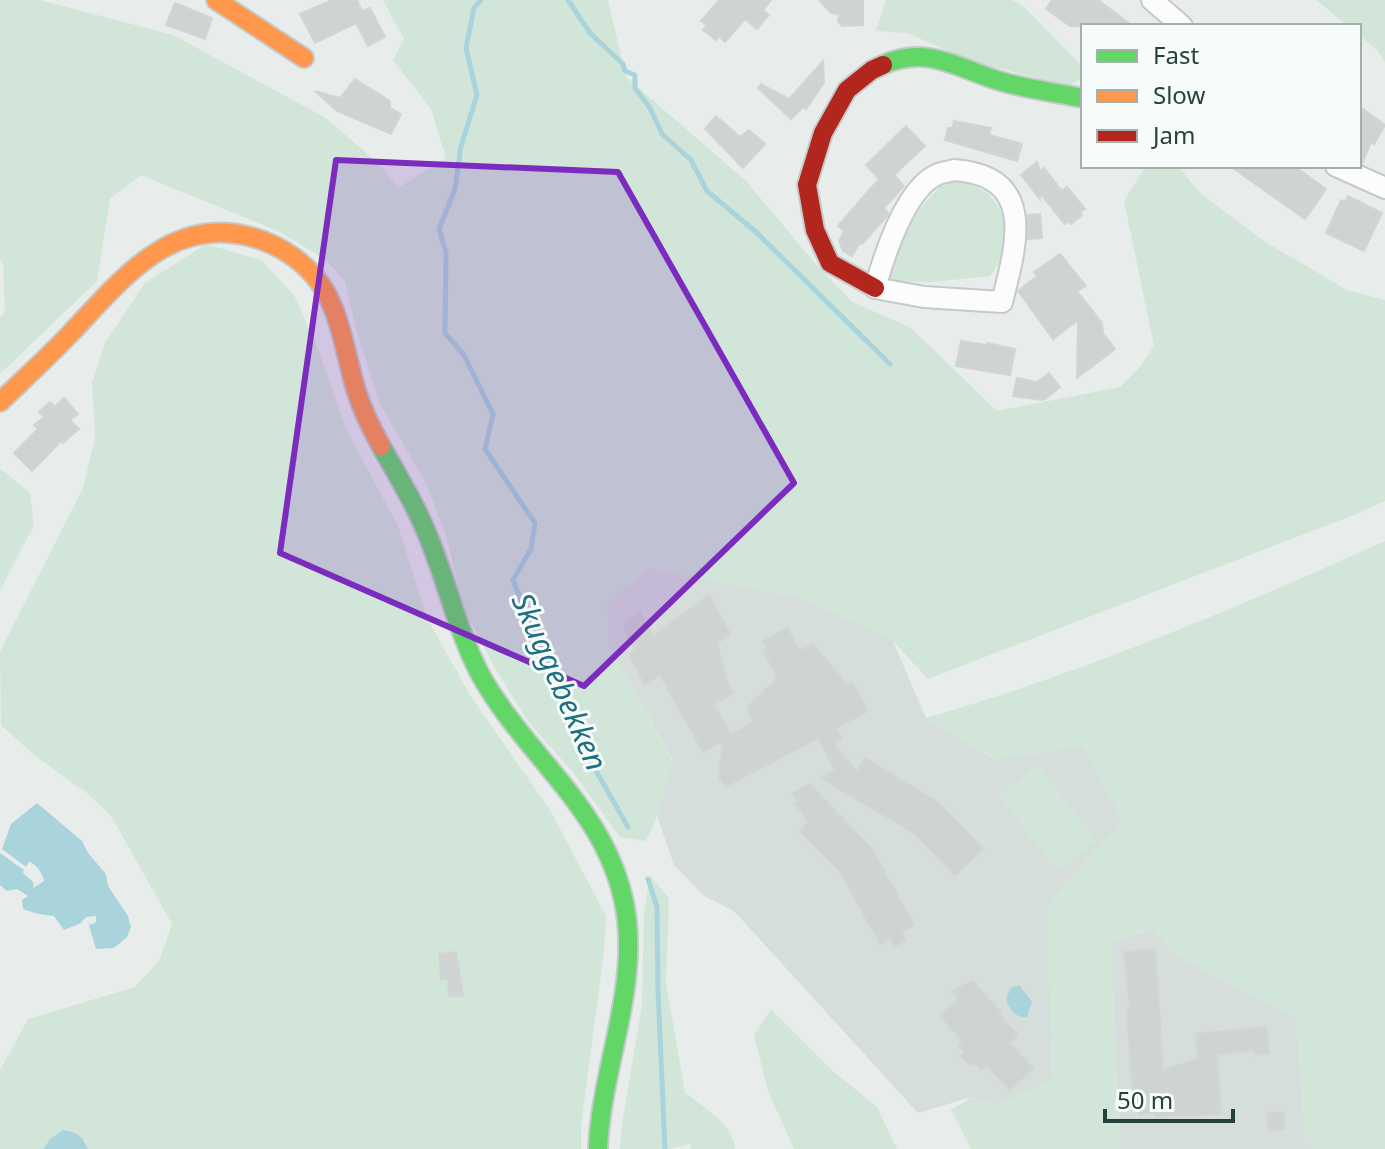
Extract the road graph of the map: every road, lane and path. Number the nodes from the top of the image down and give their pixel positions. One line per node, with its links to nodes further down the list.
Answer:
1 (216, 0): 4 (street)
2 (1152, 0): 3 (street)
3 (1180, 24)
4 (304, 58)
5 (1081, 98): 8 (street)
6 (1340, 168): 7 (street)
7 (1385, 188)
8 (875, 288): 8 (street)
9 (0, 402): 10 (street)
10 (598, 1149)

